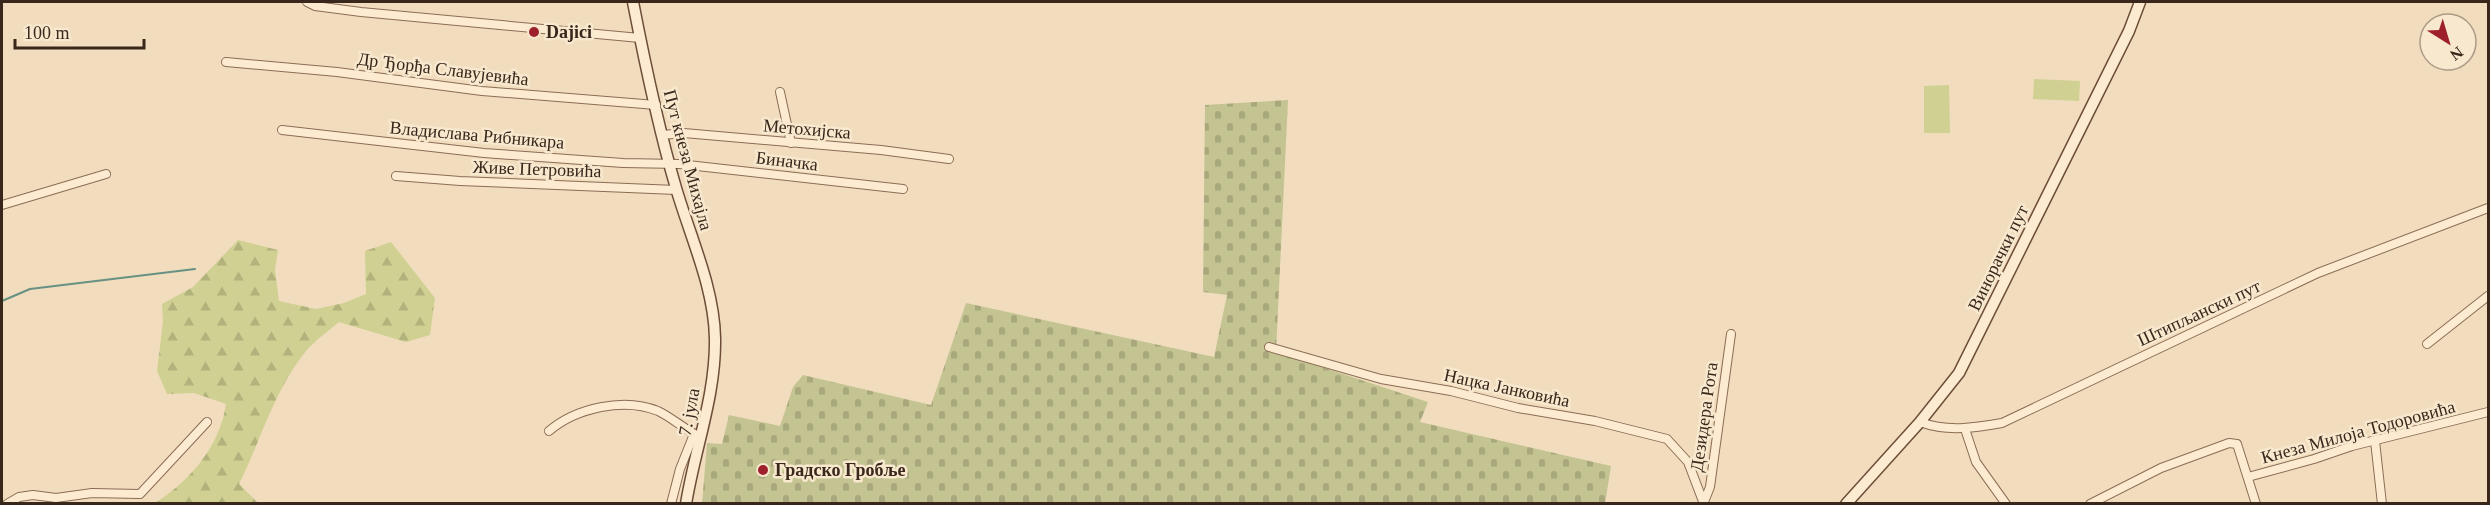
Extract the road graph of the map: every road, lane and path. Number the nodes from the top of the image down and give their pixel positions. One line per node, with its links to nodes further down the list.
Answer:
1 (307, 2): 4 (street)
2 (633, 2): 4 (street, Пут кнеза Михајла)
3 (2140, 2): 26 (street, Винорачки пут)
4 (640, 38): 7 (street, Пут кнеза Михајла)
5 (226, 62): 7 (street, Др Ђорђа Славујевића)
6 (780, 92): 10 (street)
7 (656, 105): 9 (street, Пут кнеза Михајла)
8 (282, 130): 12 (street, Владислава Рибникара)
9 (662, 135): 10 (street, Метохијска); 12 (street, Пут кнеза Михајла)
10 (791, 143): 11 (street, Метохијска)
11 (949, 159)
12 (669, 164): 15 (street, Биначка); 16 (street, Пут кнеза Михајла)
13 (106, 174): 17 (street)
14 (396, 176): 16 (street, Живе Петровића)
15 (903, 189)
16 (676, 190): 20 (street, Пут кнеза Михајла)
17 (2, 205)
18 (2488, 208): 27 (street, Штипљански пут)
19 (2488, 296): 22 (street)
20 (714, 325): 29 (street, 7. јула)
21 (1731, 334): 32 (street, Дезидера Рота)
22 (2427, 344)
23 (1269, 346): 32 (street, Нацка Јанковића)
24 (2488, 412): 30 (street, Кнеза Милоја Тодоровића)
25 (207, 422): 34 (street)
26 (1920, 422): 27 (street, Штипљански пут); 37 (street, Винорачки пут)
27 (1965, 429): 38 (street)
28 (549, 431): 29 (street)
29 (698, 435): 35 (street); 36 (street, 7. јула)
30 (2375, 441): 31 (street, Кнеза Милоја Тодоровића); 40 (street)
31 (2248, 477): 33 (street); 39 (street, Кнеза Милоја Тодоровића)
32 (1704, 503)
33 (2253, 503)
34 (7, 504)
35 (671, 504)
36 (686, 504)
37 (1846, 504)
38 (2006, 504)
39 (2090, 504)
40 (2382, 504)

